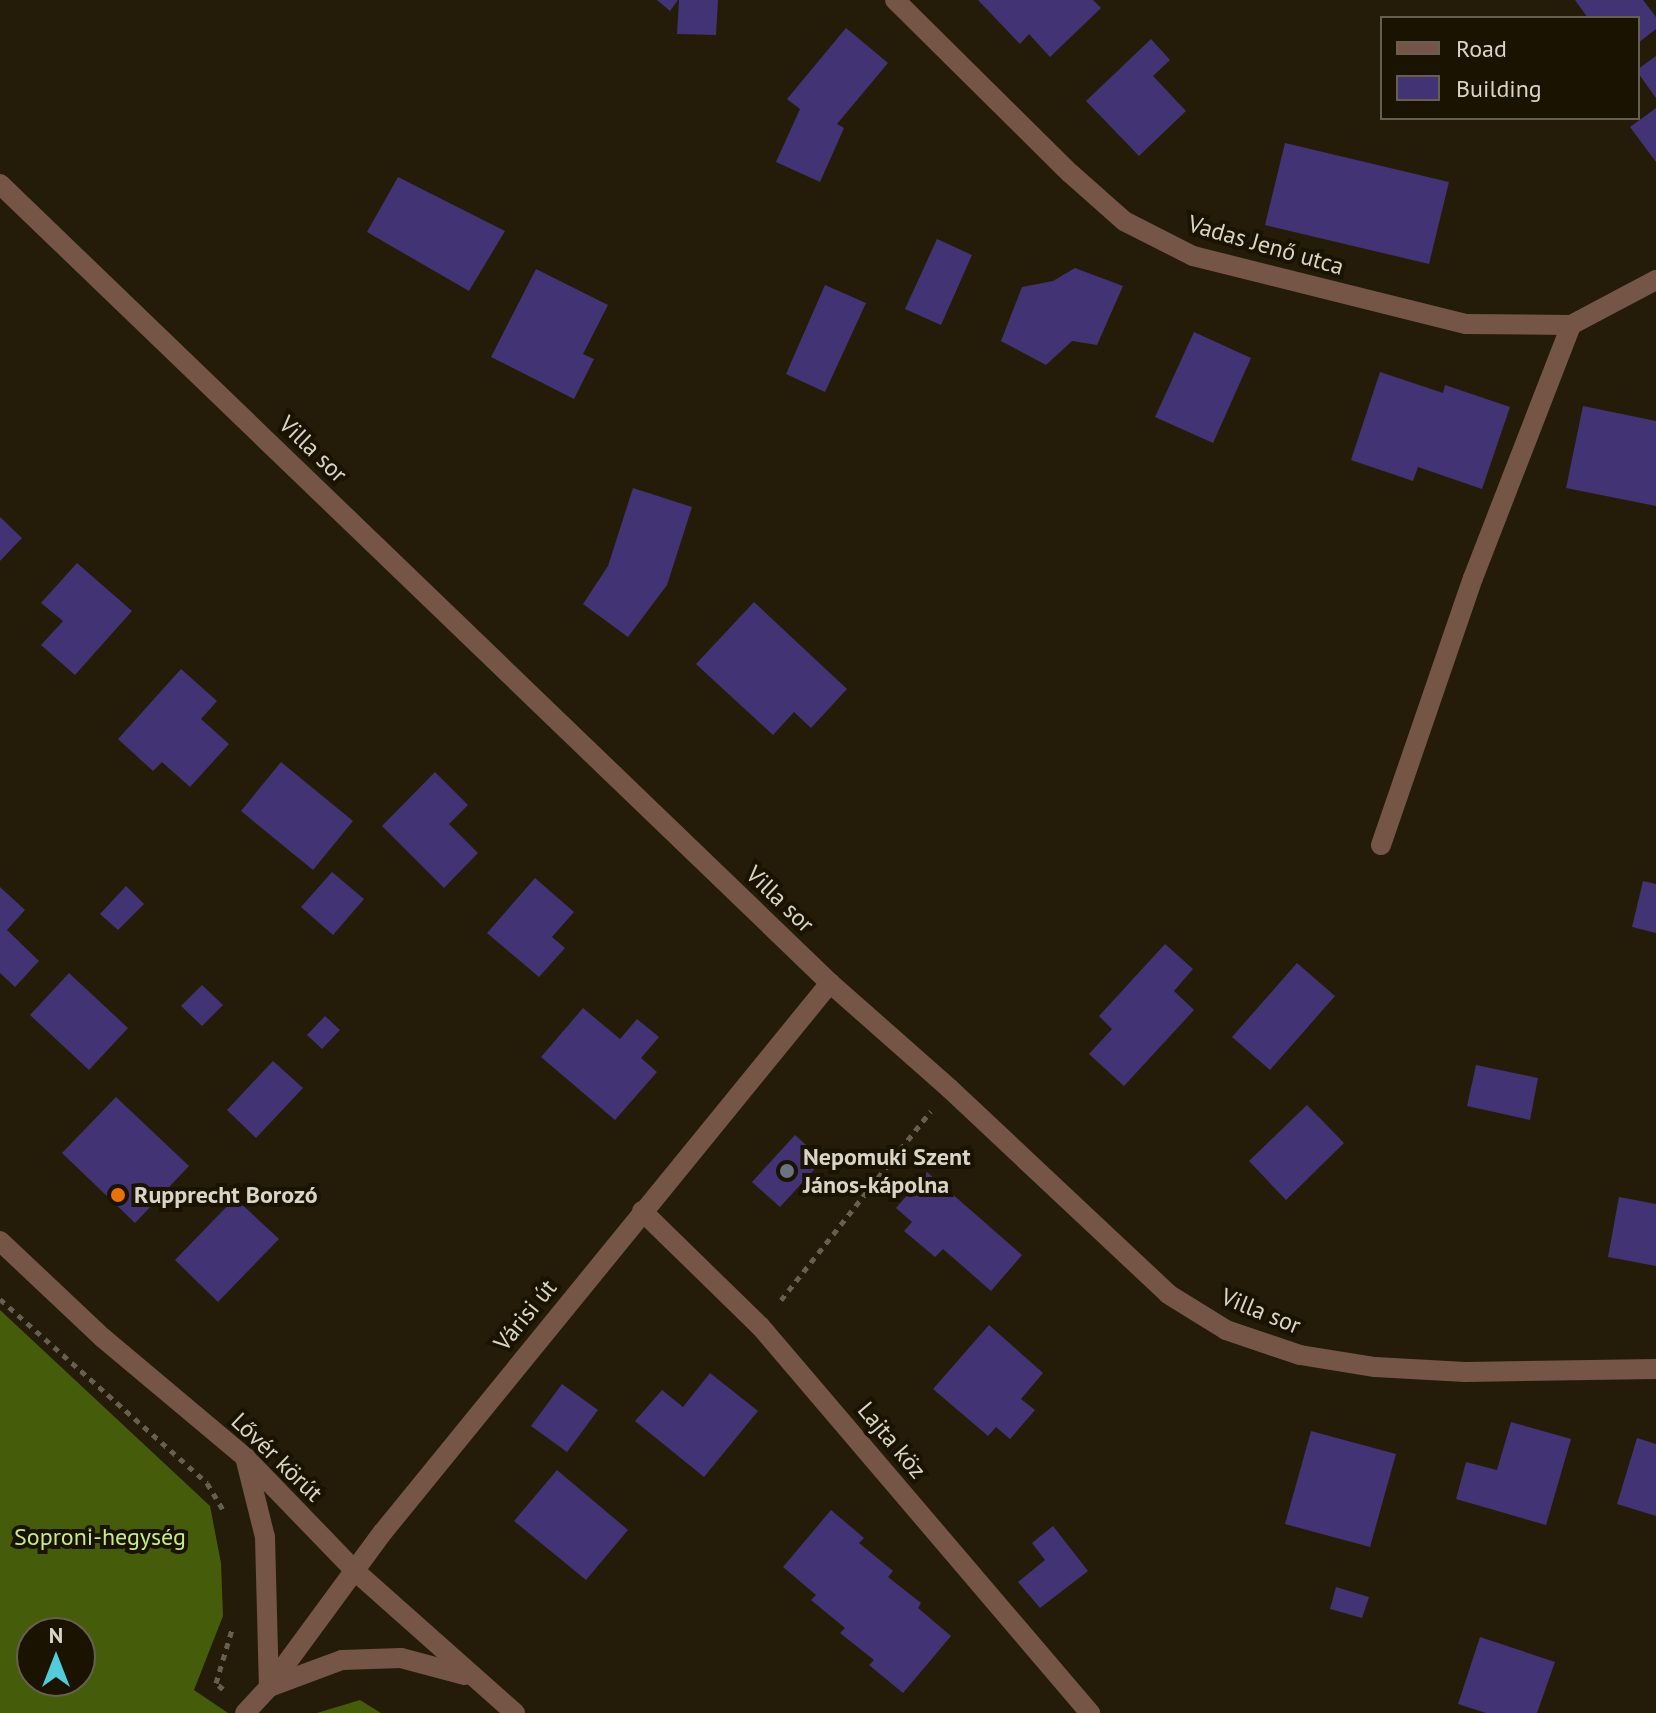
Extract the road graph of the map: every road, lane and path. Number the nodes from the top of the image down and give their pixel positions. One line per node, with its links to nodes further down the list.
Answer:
1 (895, 0): 4 (street, Vadas Jenő utca)
2 (0, 184): 6 (street, Villa sor)
3 (1656, 280): 4 (street, Vadas Jenő utca)
4 (1571, 325): 5 (street)
5 (1381, 845)
6 (830, 983): 7 (street, Villa sor); 8 (street, Várisi út)
7 (949, 1088): 11 (path); 12 (street, Villa sor)
8 (642, 1211): 11 (street, Lajta köz); 15 (street, Várisi út)
9 (0, 1241): 13 (street, Lővér körút)
10 (0, 1299): 14 (path)
11 (760, 1326): 21 (street, Lajta köz)
12 (1656, 1369)
13 (245, 1457): 15 (street, Lővér körút); 18 (street)
14 (225, 1514)
15 (355, 1571): 17 (street, Lővér körút); 18 (street, Várisi út)
16 (235, 1619): 19 (path)
17 (471, 1676): 18 (street, Várisi út); 20 (street, Lővér körút)
18 (269, 1687): 19 (street, Várisi út)
19 (247, 1711)
20 (515, 1713)
21 (1090, 1713)

